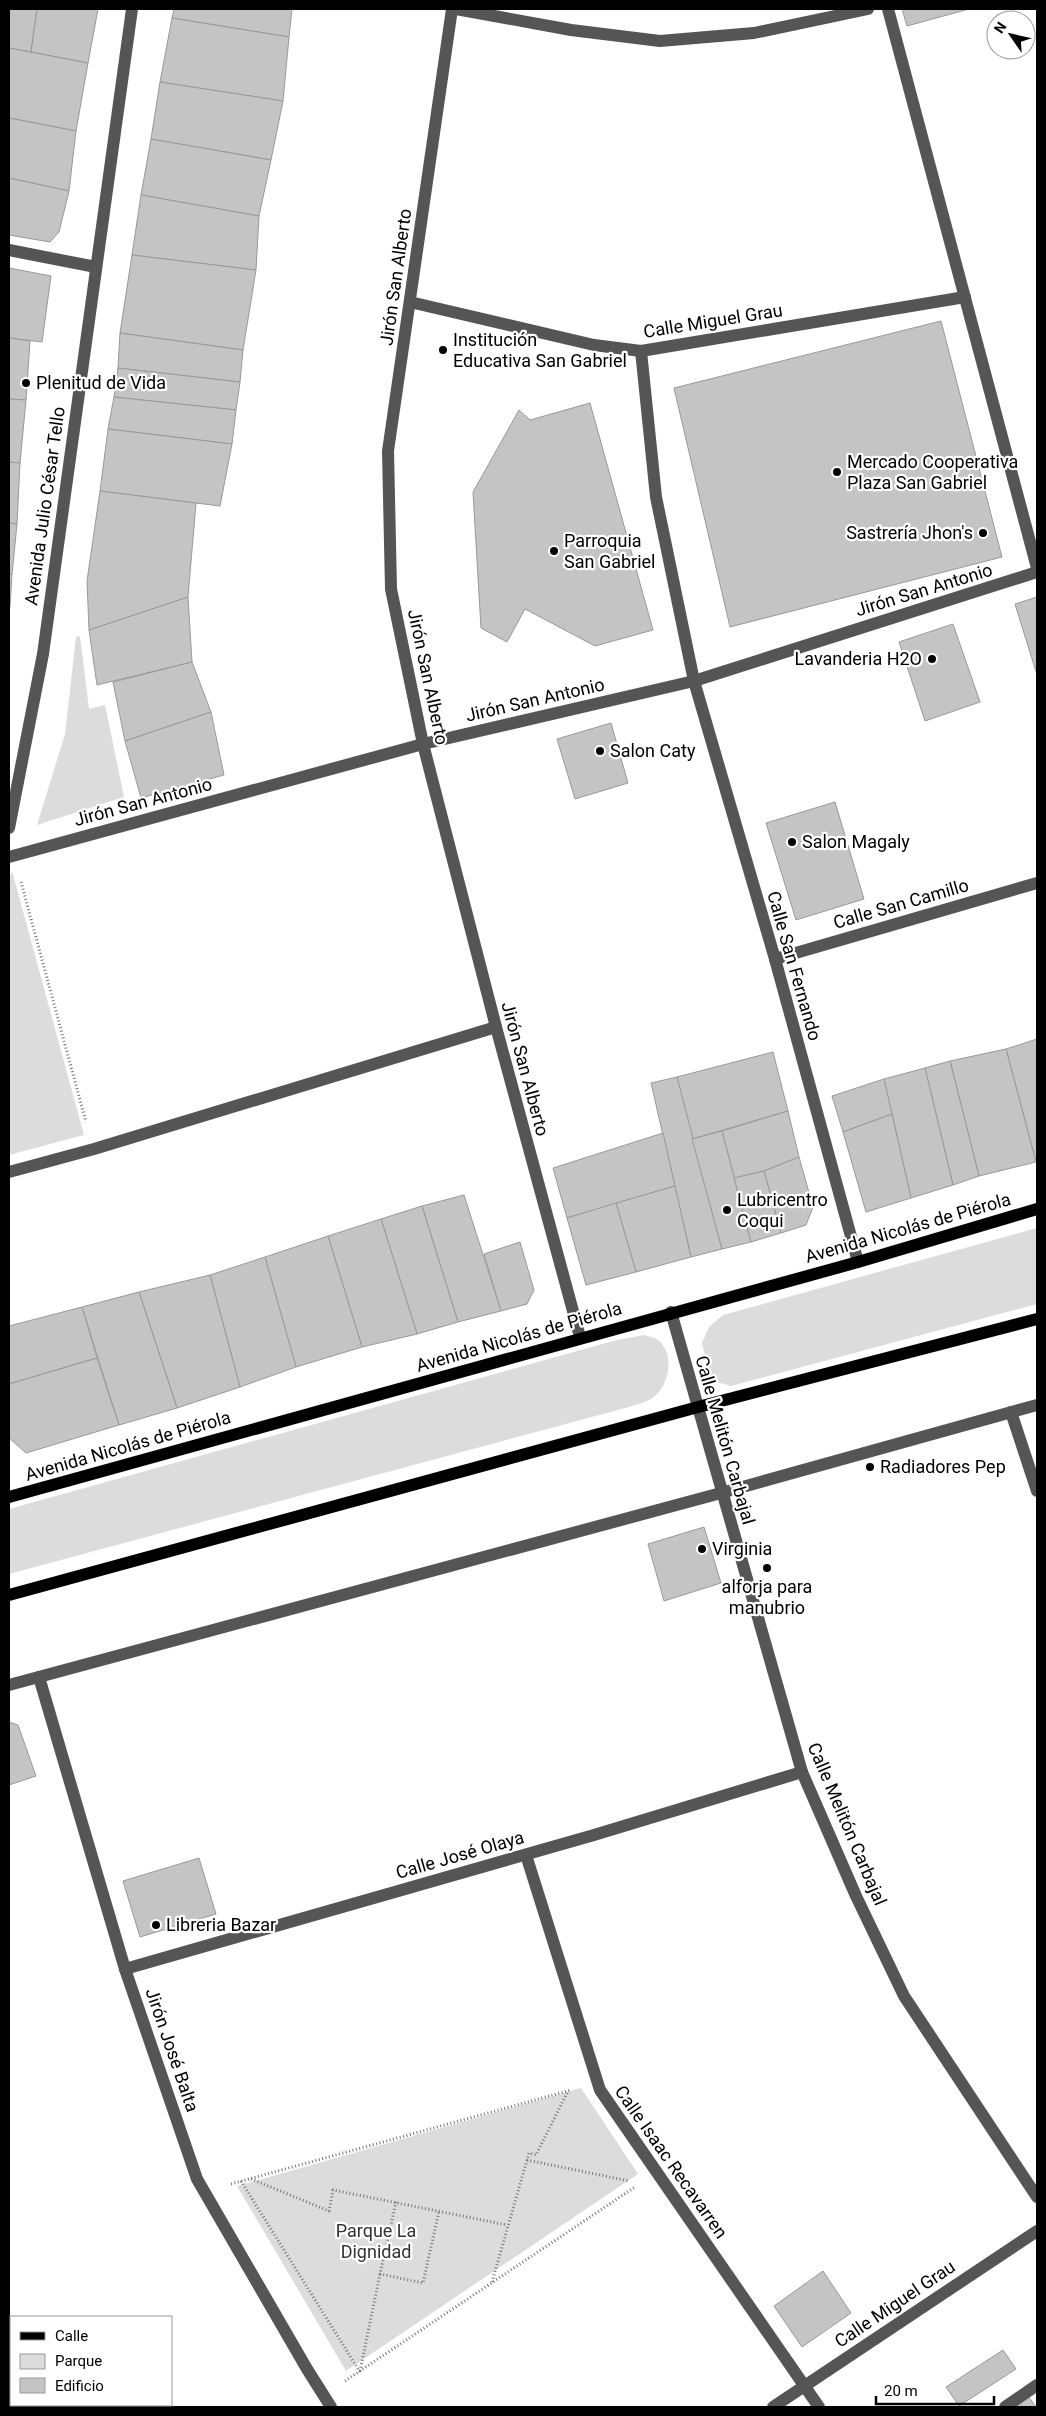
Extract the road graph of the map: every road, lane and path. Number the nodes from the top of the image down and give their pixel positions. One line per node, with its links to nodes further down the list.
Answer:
1 (132, 9): 6 (street, Avenida Julio César Tello)
2 (454, 9): 3 (street); 8 (street, Jirón San Alberto)
3 (868, 9)
4 (890, 14): 7 (street)
5 (9, 250): 6 (street)
6 (96, 267): 14 (street, Avenida Julio César Tello)
7 (965, 296): 9 (street, Calle Miguel Grau); 10 (street)
8 (410, 302): 9 (street, Calle Miguel Grau); 13 (street, Jirón San Alberto)
9 (641, 351): 12 (street, Calle San Fernando)
10 (1037, 568)
11 (1037, 572): 12 (street, Jirón San Antonio)
12 (694, 680): 13 (street, Jirón San Antonio); 17 (street, Calle San Fernando)
13 (423, 744): 15 (street, Jirón San Antonio); 18 (street, Jirón San Alberto)
14 (9, 828)
15 (11, 856): 19 (path)
16 (1037, 883): 17 (street, Calle San Camillo)
17 (775, 959): 22 (street, Calle San Fernando)
18 (496, 1028): 19 (street); 25 (street, Jirón San Alberto)
19 (94, 1149): 20 (street)
20 (9, 1172)
21 (1037, 1208): 22 (main road, Avenida Nicolás de Piérola)
22 (858, 1262): 23 (main road, Avenida Nicolás de Piérola)
23 (671, 1312): 25 (main road, Avenida Nicolás de Piérola); 27 (street, Calle Melitón Carbajal)
24 (1037, 1319): 27 (main road)
25 (580, 1338): 31 (main road, Avenida Nicolás de Piérola)
26 (1037, 1405): 28 (street)
27 (698, 1407): 30 (street, Calle Melitón Carbajal); 32 (main road)
28 (1011, 1412): 29 (street); 30 (street)
29 (1037, 1491)
30 (721, 1493): 33 (street); 35 (street, Calle Melitón Carbajal)
31 (9, 1497)
32 (9, 1594)
33 (39, 1677): 34 (street); 37 (street, Jirón José Balta)
34 (9, 1685)
35 (802, 1772): 36 (street, Calle José Olaya); 44 (street, Calle Melitón Carbajal)
36 (526, 1855): 37 (street, Calle José Olaya); 38 (street, Calle Isaac Recavarren)
37 (126, 1969): 43 (street, Jirón José Balta)
38 (598, 2083): 39 (path); 53 (street, Calle Isaac Recavarren)
39 (569, 2090): 40 (path); 41 (path)
40 (527, 2160): 47 (path); 50 (path)
41 (251, 2179): 42 (path); 45 (path)
42 (241, 2182): 43 (path); 51 (path)
43 (203, 2192): 54 (street, Jirón José Balta)
44 (1037, 2197)
45 (396, 2202): 46 (path); 49 (path)
46 (439, 2211): 47 (path); 49 (path)
47 (507, 2225): 50 (path)
48 (1037, 2231): 53 (street, Calle Miguel Grau)
49 (380, 2274): 51 (path)
50 (492, 2283): 51 (path)
51 (360, 2372): 54 (path)
52 (1037, 2385): 58 (street)
53 (805, 2386): 56 (street, Calle Miguel Grau); 57 (street, Calle Isaac Recavarren)
54 (324, 2395): 55 (street, Jirón José Balta)
55 (332, 2407)
56 (773, 2407)
57 (820, 2407)
58 (1005, 2407)

